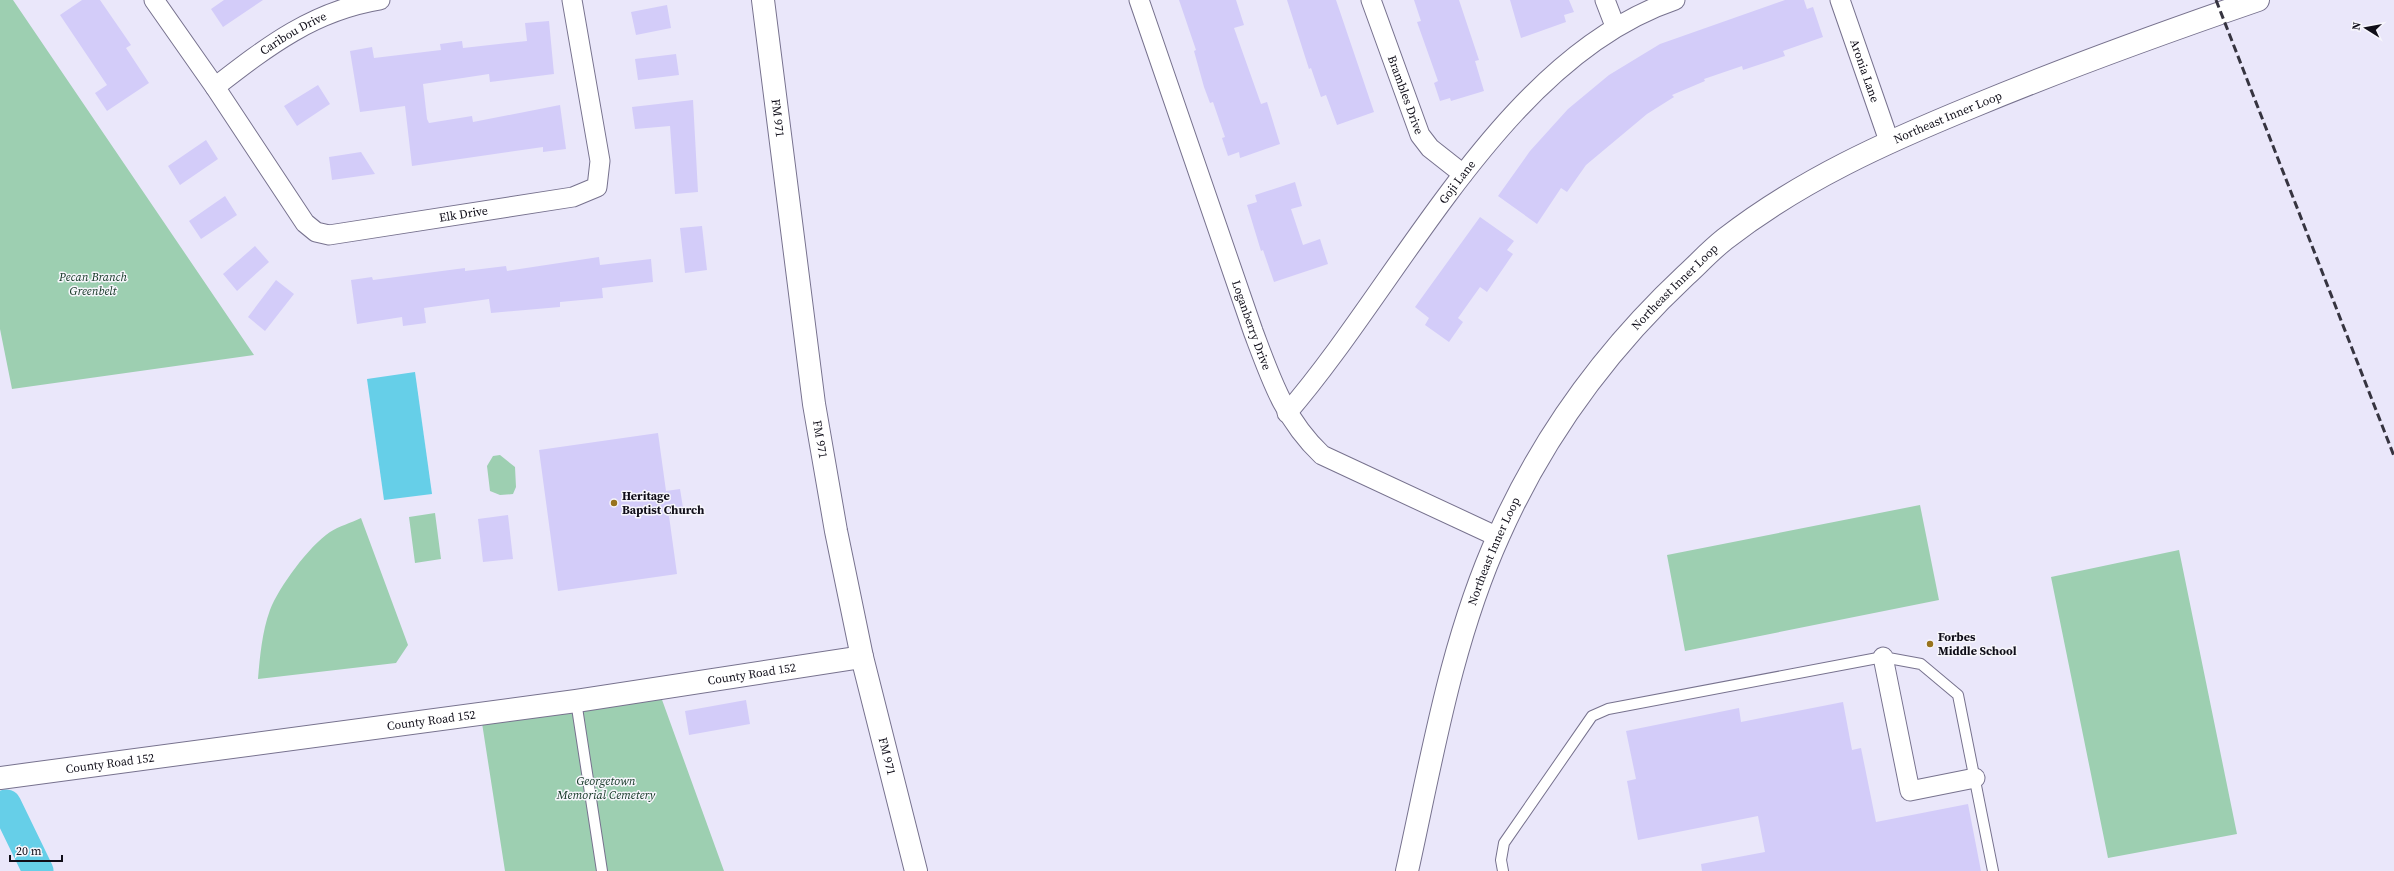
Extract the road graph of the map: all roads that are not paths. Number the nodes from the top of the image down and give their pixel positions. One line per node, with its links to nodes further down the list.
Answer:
1 (154, 0): 13 (street)
2 (380, 0): 11 (street, Caribou Drive)
3 (572, 0): 13 (street, Elk Drive)
4 (763, 0): 18 (main road, FM 971 / FM 971)
5 (1139, 0): 16 (street, Loganberry Drive)
6 (1371, 0): 15 (street, Brambles Drive)
7 (1605, 0): 12 (street)
8 (1675, 0): 12 (street, Goji Lane)
9 (1840, 0): 14 (street, Aronia Lane)
10 (2258, 0): 14 (main road, Northeast Inner Loop)
11 (351, 2): 13 (street, Caribou Drive)
12 (1615, 26): 15 (street, Goji Lane)
13 (215, 87)
14 (1889, 141): 17 (main road, Northeast Inner Loop)
15 (1463, 174): 16 (street, Goji Lane)
16 (1287, 413): 17 (street, Loganberry Drive)
17 (1498, 537): 25 (main road, Northeast Inner Loop)
18 (862, 657): 20 (main road, County Road 152); 24 (main road, FM 971 / FM 971)
19 (1883, 657): 22 (lane); 22 (street); 26 (lane)
20 (576, 701): 21 (main road, County Road 152); 23 (lane)
21 (0, 778)
22 (1975, 778): 27 (lane)
23 (602, 871)
24 (916, 871)
25 (1407, 871)
26 (1503, 871)
27 (1993, 871)

